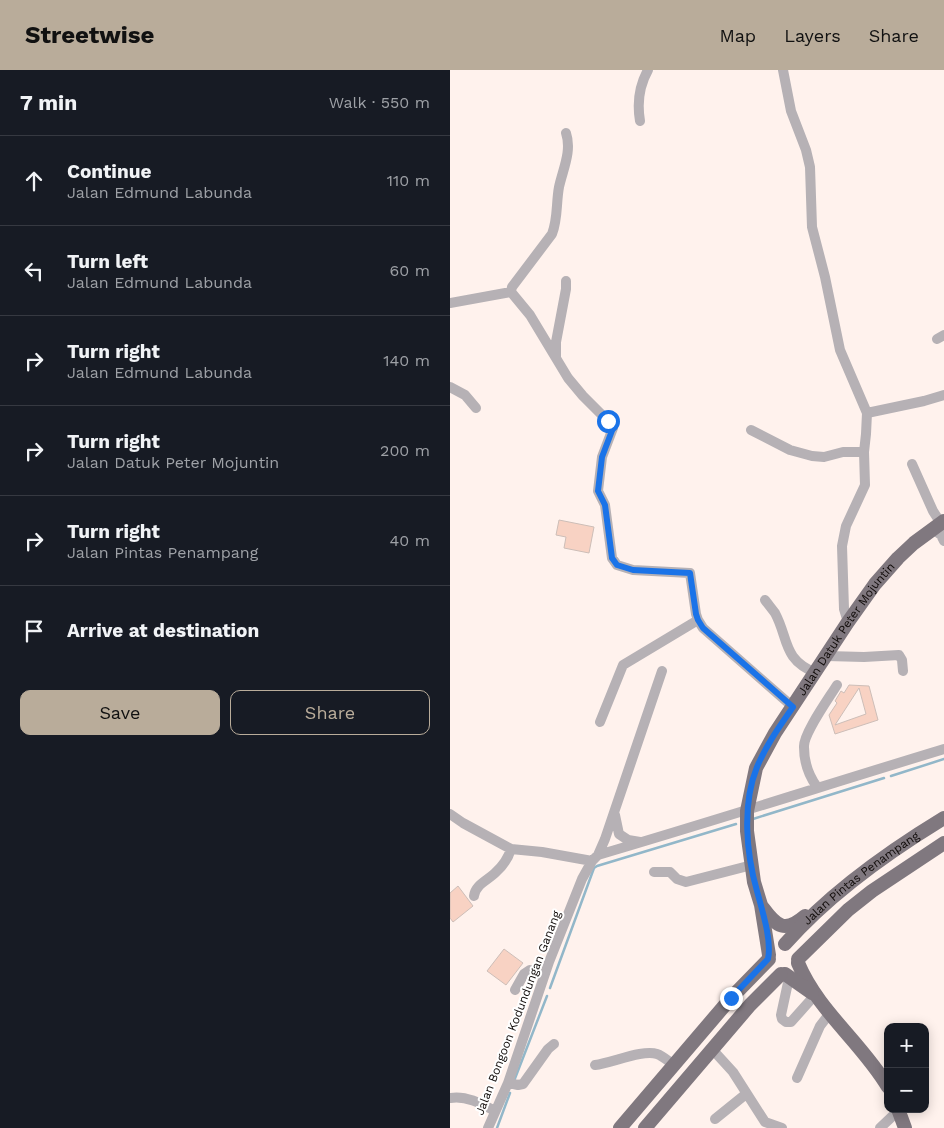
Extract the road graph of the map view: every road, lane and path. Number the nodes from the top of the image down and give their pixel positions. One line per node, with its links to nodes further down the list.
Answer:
1 (648, 70): 3 (street)
2 (783, 70): 12 (street)
3 (640, 121)
4 (566, 133): 6 (street)
5 (566, 280): 8 (street)
6 (511, 292): 7 (street); 8 (street)
7 (450, 301)
8 (556, 358): 19 (street)
9 (450, 387): 11 (street)
10 (944, 395): 12 (street)
11 (476, 408)
12 (867, 413): 14 (street)
13 (751, 430): 14 (street)
14 (864, 452): 20 (street)
15 (912, 464): 16 (street)
16 (940, 525): 17 (street); 20 (main road, Jalan Datuk Peter Mojuntin)
17 (944, 541)
18 (765, 600): 24 (street)
19 (698, 620): 26 (street); 27 (street)
20 (848, 622): 21 (main road, Jalan Datuk Peter Mojuntin)
21 (827, 656): 23 (street); 24 (main road, Jalan Datuk Peter Mojuntin)
22 (662, 671): 30 (street, Jalan Bongoon Kodundungan Ganang)
23 (903, 671)
24 (816, 673): 26 (main road, Jalan Datuk Peter Mojuntin)
25 (837, 685): 29 (street)
26 (793, 707): 31 (main road, Jalan Datuk Peter Mojuntin)
27 (600, 722)
28 (944, 749): 29 (street)
29 (817, 787): 31 (street)
30 (615, 811): 34 (street); 37 (street, Jalan Bongoon Kodundungan Ganang)
31 (747, 811): 34 (street); 38 (main road, Jalan Datuk Peter Mojuntin)
32 (450, 814): 36 (street)
33 (944, 818): 40 (main road, Jalan Pintas Penampang)
34 (641, 843): 37 (street)
35 (944, 843): 45 (main road, Jalan Pintas Penampang)
36 (511, 850): 37 (street); 41 (street)
37 (595, 858): 47 (street, Jalan Bongoon Kodundungan Ganang)
38 (752, 865): 39 (street); 42 (main road, Jalan Datuk Peter Mojuntin)
39 (654, 872)
40 (849, 885): 42 (main road); 43 (main road, Jalan Pintas Penampang)
41 (474, 896)
42 (761, 905): 44 (main road, Jalan Datuk Peter Mojuntin)
43 (785, 944): 44 (main road); 45 (main road)
44 (769, 957): 46 (main road); 53 (main road)
45 (798, 961): 46 (main road); 49 (main road)
46 (785, 975): 49 (main road); 49 (street); 52 (main road)
47 (544, 976): 48 (street); 56 (street, Jalan Bongoon Kodundungan Ganang)
48 (515, 990)
49 (814, 994): 50 (main road)
50 (830, 1013): 55 (street); 57 (main road)
51 (554, 1044): 56 (street)
52 (712, 1049): 58 (street); 66 (main road)
53 (674, 1064): 54 (street); 65 (main road)
54 (594, 1065)
55 (798, 1078)
56 (508, 1083): 60 (street, Jalan Bongoon Kodundungan Ganang)
57 (884, 1083)
58 (746, 1094): 63 (street); 67 (street)
59 (450, 1098): 60 (street)
60 (495, 1111): 64 (street, Jalan Bongoon Kodundungan Ganang)
61 (895, 1113): 68 (street)
62 (899, 1113): 69 (main road)
63 (715, 1119)
64 (488, 1128)
65 (620, 1128)
66 (645, 1128)
67 (782, 1128)
68 (880, 1128)
69 (905, 1128)

